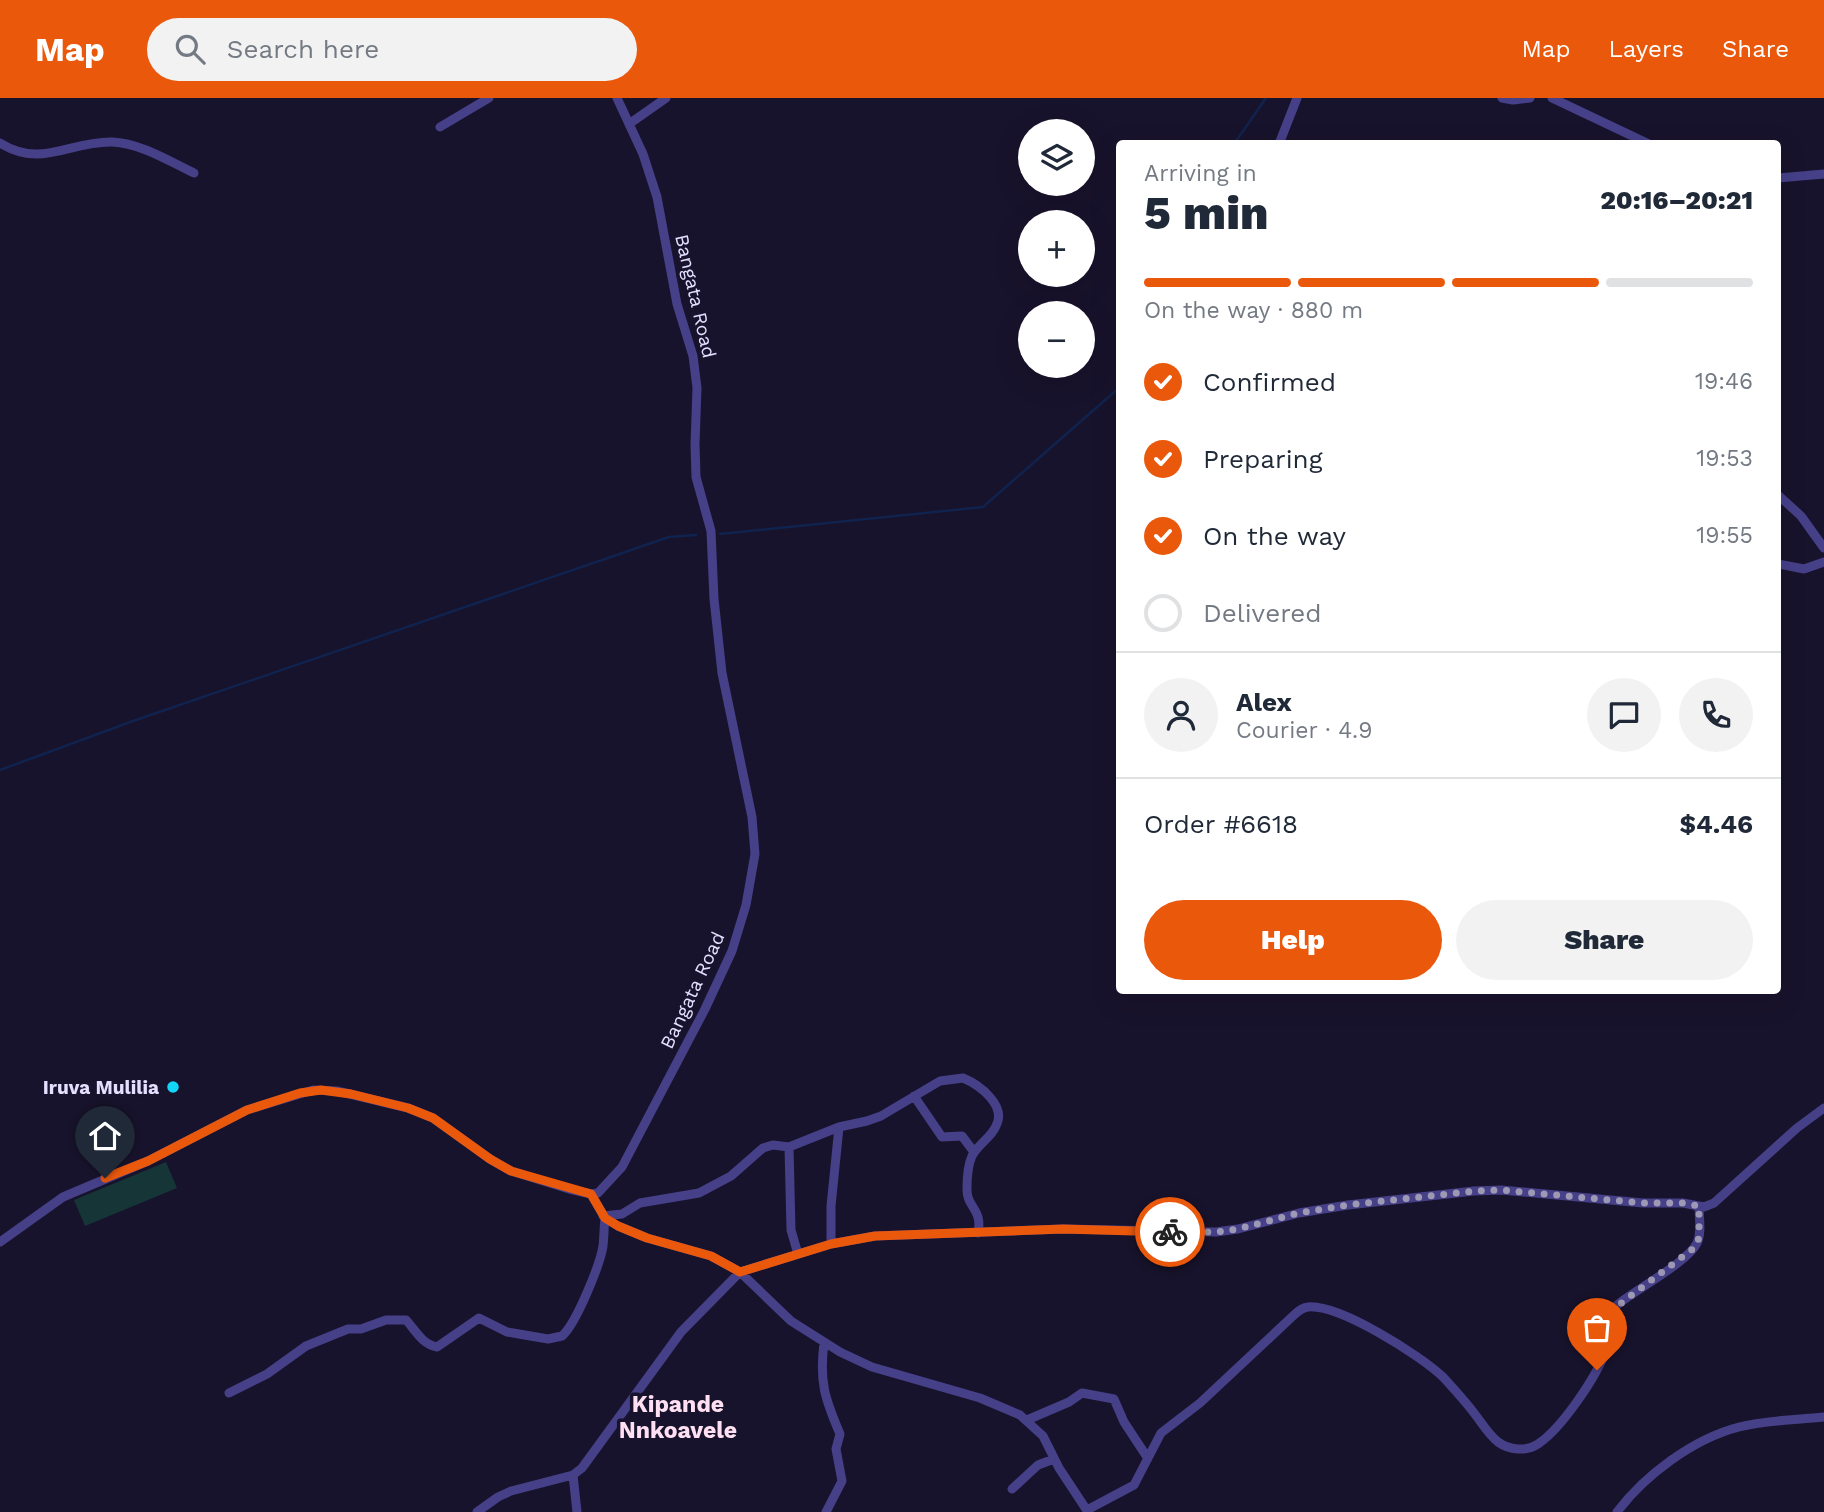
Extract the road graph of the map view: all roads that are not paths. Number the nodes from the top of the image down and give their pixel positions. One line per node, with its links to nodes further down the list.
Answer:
1 (489, 98): 9 (street)
2 (617, 98): 8 (street, Bangata Road)
3 (666, 98): 8 (street)
4 (1297, 98): 10 (street)
5 (1502, 98): 6 (street)
6 (1530, 98)
7 (1552, 98): 11 (street)
8 (629, 124): 25 (street, Bangata Road)
9 (440, 127)
10 (1281, 140)
11 (1641, 140)
12 (0, 143): 13 (street)
13 (194, 173)
14 (1824, 174): 15 (street)
15 (1781, 178)
16 (1781, 498): 17 (street)
17 (1824, 548)
18 (1824, 562): 19 (street)
19 (1781, 565)
20 (914, 1096): 22 (street); 24 (street); 24 (street)
21 (1824, 1108): 26 (street)
22 (839, 1127): 23 (street); 30 (street)
23 (789, 1147): 27 (street); 31 (street)
24 (974, 1153): 28 (street)
25 (591, 1194): 27 (street); 29 (street)
26 (1699, 1206): 28 (street); 37 (street)
27 (604, 1217): 32 (street); 34 (street)
28 (978, 1233): 30 (street)
29 (0, 1242)
30 (831, 1244): 31 (street)
31 (798, 1254): 32 (street)
32 (740, 1272): 33 (street); 39 (street)
33 (824, 1343): 36 (street); 44 (street)
34 (229, 1393)
35 (1824, 1417): 45 (street)
36 (1027, 1420): 37 (street); 38 (street)
37 (1147, 1457): 41 (street)
38 (1054, 1459): 40 (street); 41 (street)
39 (573, 1475): 42 (street); 43 (street)
40 (1012, 1489)
41 (1087, 1511)
42 (477, 1512)
43 (577, 1512)
44 (826, 1512)
45 (1617, 1512)

